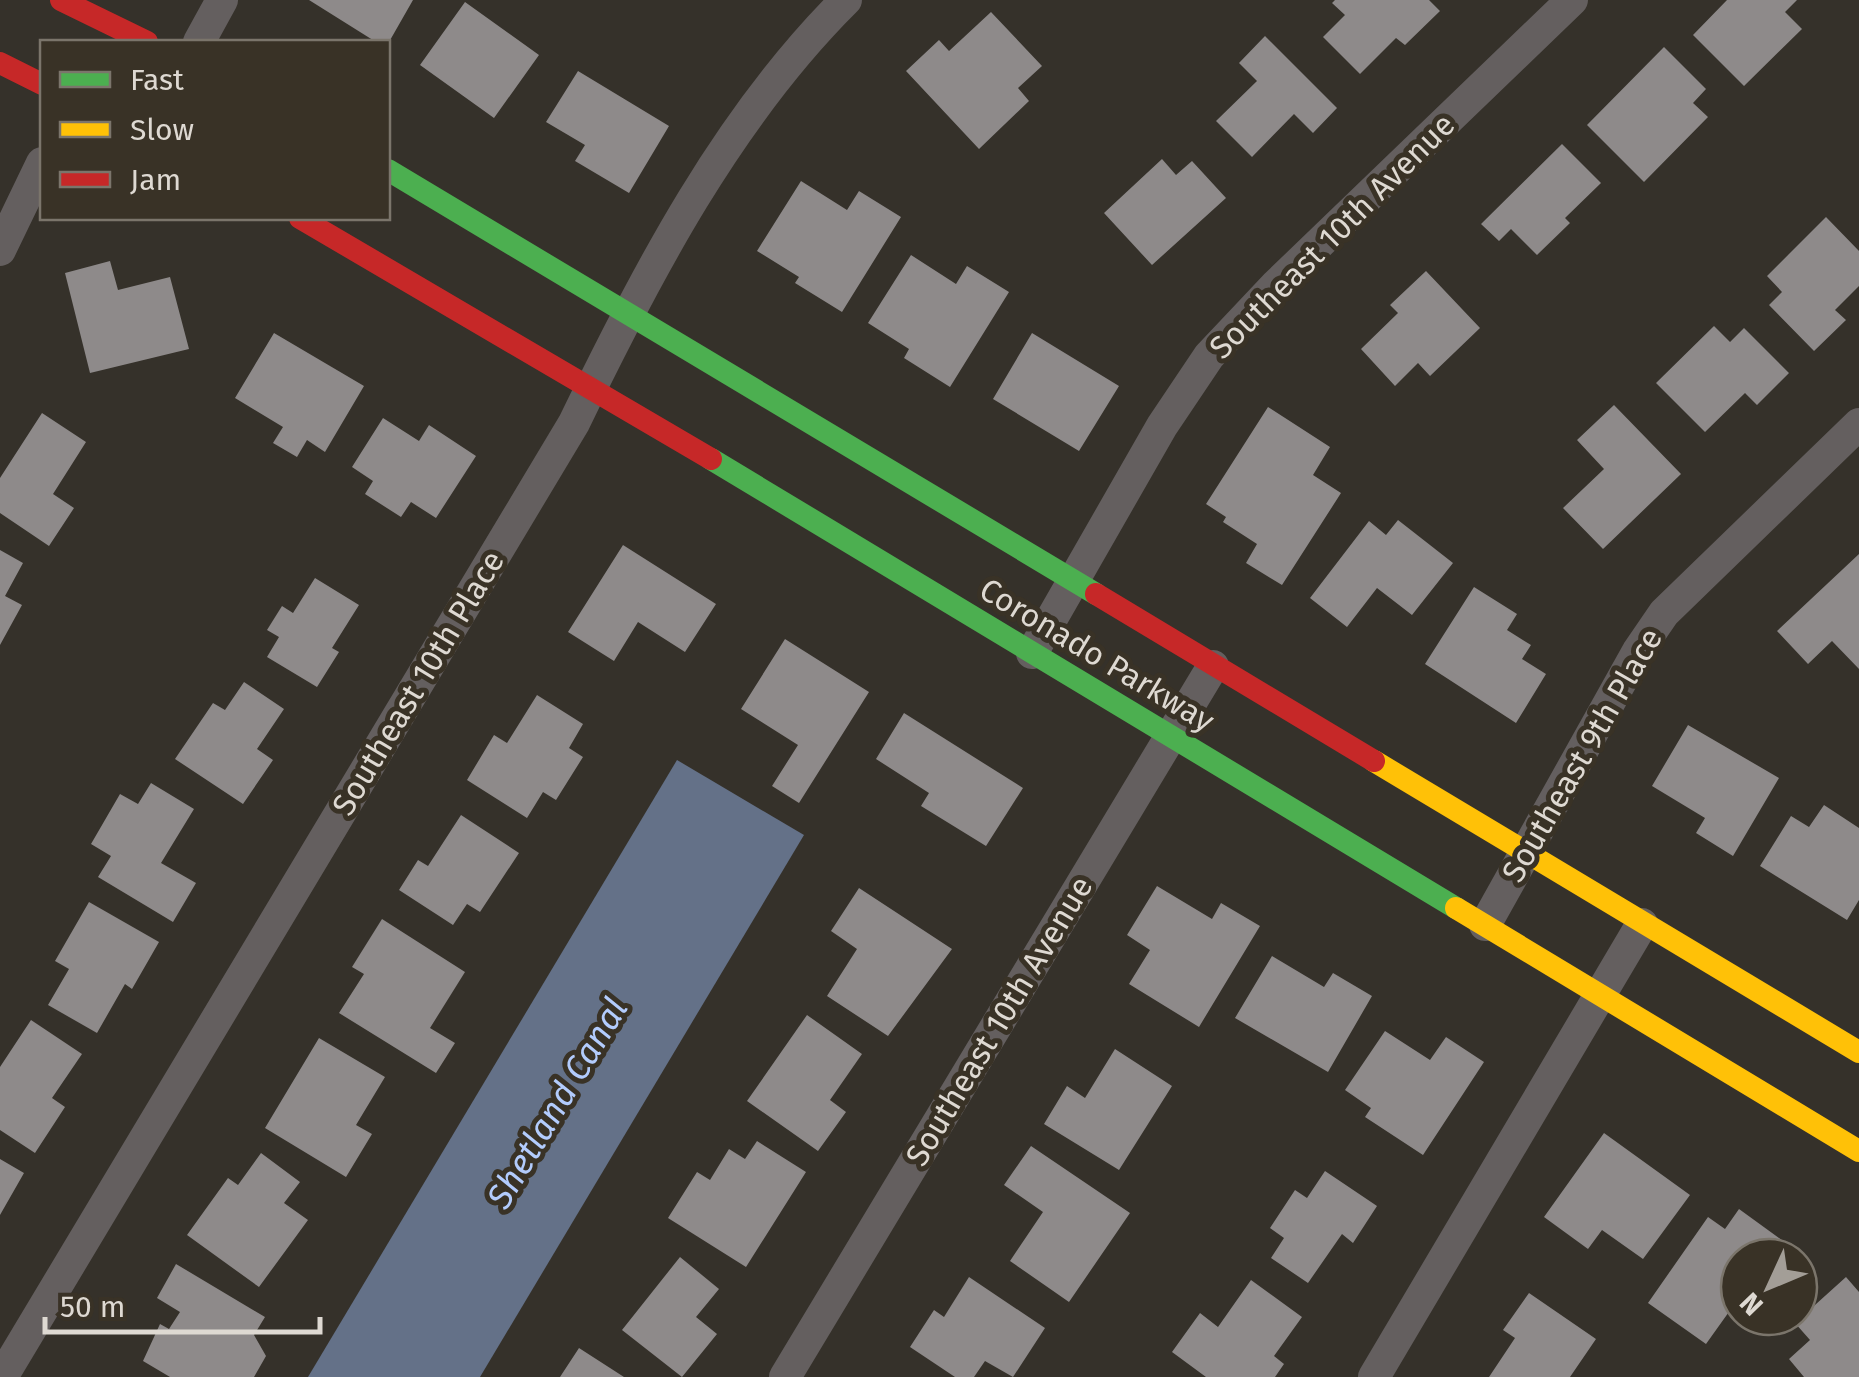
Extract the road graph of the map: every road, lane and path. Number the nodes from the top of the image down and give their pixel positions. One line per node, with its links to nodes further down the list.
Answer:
1 (61, 0): 5 (street)
2 (222, 0): 7 (street)
3 (846, 0): 14 (street, Southeast 10th Place)
4 (1572, 0): 17 (street, Southeast 10th Avenue)
5 (103, 33): 6 (street)
6 (137, 40)
7 (200, 40)
8 (0, 64): 9 (street)
9 (40, 83)
10 (40, 167): 13 (street)
11 (390, 171): 14 (street, Coronado Parkway)
12 (303, 220): 15 (street, Coronado Parkway)
13 (0, 250)
14 (628, 313): 15 (street, Southeast 10th Place); 17 (street, Coronado Parkway)
15 (591, 388): 18 (street, Coronado Parkway); 27 (street, Southeast 10th Place)
16 (1859, 424): 21 (street, Southeast 9th Place)
17 (1074, 582): 18 (street, Southeast 10th Avenue); 19 (street, Coronado Parkway)
18 (1032, 653): 20 (street, Coronado Parkway)
19 (1213, 666): 20 (street, Southeast 10th Avenue); 21 (street, Coronado Parkway)
20 (1170, 736): 23 (street, Coronado Parkway); 28 (street, Southeast 10th Avenue)
21 (1526, 854): 22 (street, Coronado Parkway); 23 (street, Southeast 9th Place)
22 (1642, 924): 24 (street); 25 (street, Coronado Parkway)
23 (1485, 925): 24 (street, Coronado Parkway)
24 (1601, 994): 26 (street, Coronado Parkway); 29 (street)
25 (1859, 1052)
26 (1859, 1150)
27 (3, 1371)
28 (786, 1377)
29 (1374, 1377)

